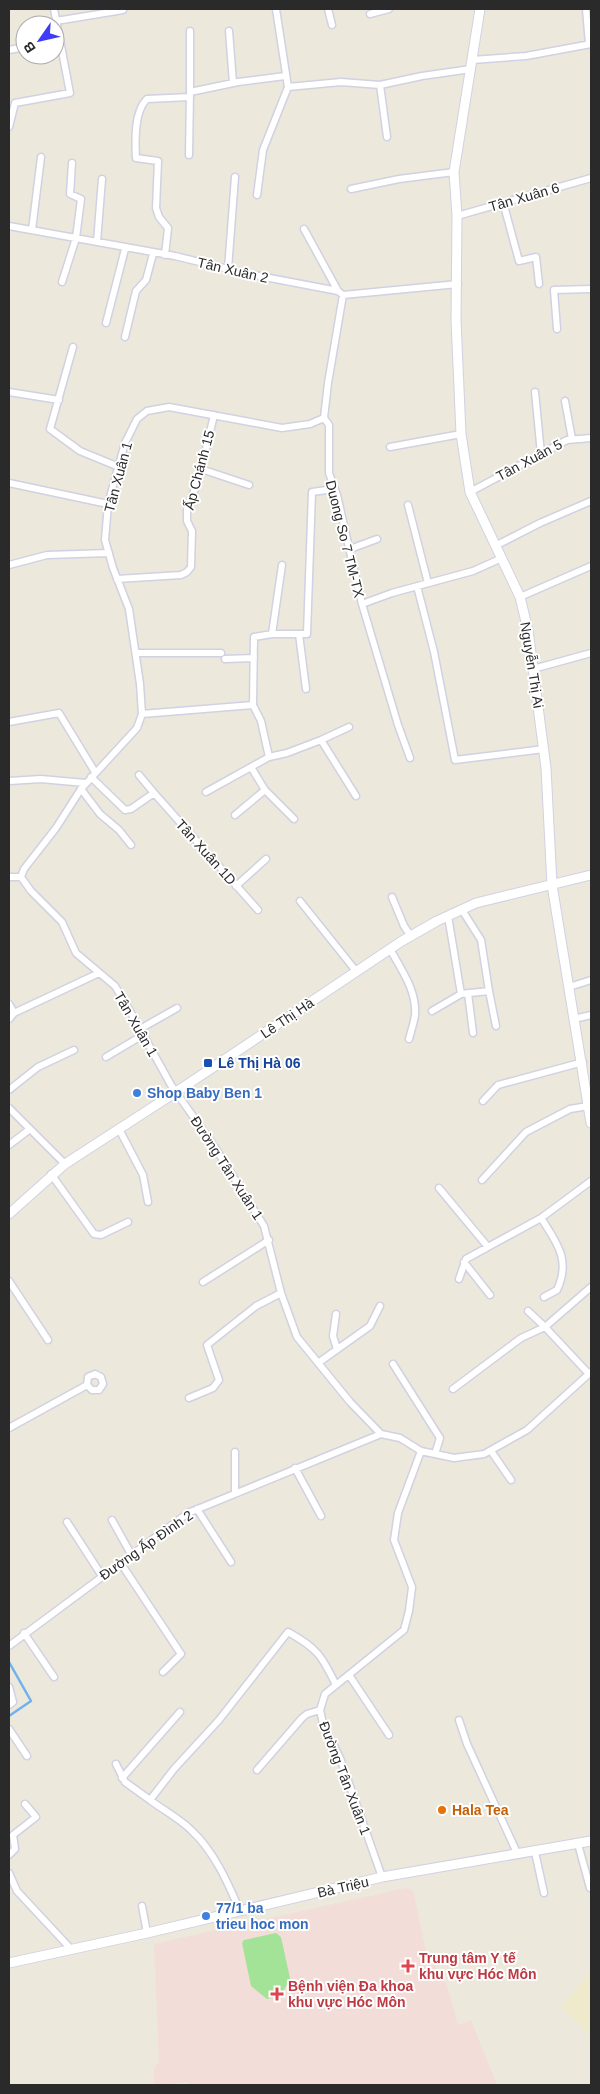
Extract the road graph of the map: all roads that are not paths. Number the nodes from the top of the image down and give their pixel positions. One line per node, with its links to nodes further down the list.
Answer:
1 (276, 9): 15 (street)
2 (328, 9): 9 (street)
3 (389, 9): 7 (street)
4 (480, 9): 13 (street, Nguyễn Thị Ai)
5 (586, 9): 12 (street)
6 (122, 10): 8 (street)
7 (370, 14)
8 (65, 20)
9 (332, 25)
10 (190, 31): 19 (street)
11 (229, 31): 16 (street)
12 (590, 44): 13 (street)
13 (472, 64): 17 (street); 25 (street, Nguyễn Thị Ai)
14 (65, 65): 20 (street)
15 (285, 76): 16 (street); 18 (street)
16 (233, 83): 19 (street)
17 (380, 86): 18 (street); 21 (street)
18 (288, 87): 30 (street)
19 (190, 95): 22 (street); 40 (street)
20 (9, 127)
21 (387, 138)
22 (189, 155)
23 (41, 158): 35 (street)
24 (72, 162): 36 (street)
25 (454, 172): 29 (street); 32 (street, Nguyễn Thị Ai)
26 (235, 177): 41 (street)
27 (591, 178): 31 (street, Tân Xuân 6)
28 (102, 179): 37 (street)
29 (351, 189)
30 (257, 194)
31 (503, 202): 32 (street, Tân Xuân 6); 44 (street)
32 (457, 216): 43 (street, Nguyễn Thị Ai)
33 (9, 226): 35 (street, Tân Xuân 2)
34 (304, 229): 46 (street)
35 (32, 230): 36 (street, Tân Xuân 2)
36 (76, 238): 37 (street, Tân Xuân 2); 42 (street)
37 (96, 242): 38 (street, Tân Xuân 2)
38 (125, 249): 39 (street, Tân Xuân 2); 47 (street)
39 (153, 254): 40 (street, Tân Xuân 2); 49 (street)
40 (165, 255): 41 (street, Tân Xuân 2)
41 (228, 269): 46 (street, Tân Xuân 2)
42 (62, 282)
43 (458, 284): 46 (street, Tân Xuân 2); 57 (street, Nguyễn Thị Ai)
44 (539, 284)
45 (591, 289): 48 (street)
46 (340, 293): 56 (street)
47 (106, 323)
48 (557, 329)
49 (125, 337)
50 (73, 347): 53 (street)
51 (9, 392): 53 (street)
52 (535, 392): 61 (street)
53 (58, 400): 62 (street)
54 (565, 401): 59 (street)
55 (214, 415): 56 (street, Tân Xuân 1); 62 (street, Tân Xuân 1); 63 (street, Ấp Chánh 15)
56 (324, 418): 66 (street, Duong So 7 TM-TX)
57 (461, 434): 60 (street); 67 (street, Nguyễn Thị Ai)
58 (591, 438): 59 (street, Tân Xuân 5)
59 (572, 439): 61 (street, Tân Xuân 5)
60 (390, 447)
61 (540, 454): 67 (street, Tân Xuân 5)
62 (118, 467): 69 (street, Tân Xuân 1)
63 (201, 469): 65 (street); 79 (street, Ấp Chánh 15)
64 (9, 483): 69 (street)
65 (250, 485)
66 (334, 489): 73 (street, Duong So 7 TM-TX); 85 (street)
67 (470, 492): 72 (street, Nguyễn Thị Ai)
68 (591, 502): 72 (street)
69 (108, 504): 74 (street, Tân Xuân 1)
70 (408, 505): 80 (street)
71 (378, 539): 73 (street)
72 (496, 544): 75 (street, Nguyễn Thị Ai)
73 (350, 549): 83 (street, Duong So 7 TM-TX)
74 (109, 553): 76 (street); 79 (street, Tân Xuân 1)
75 (502, 558): 80 (street, Duong So 7 TM-TX); 82 (street, Nguyễn Thị Ai)
76 (9, 565)
77 (282, 565): 84 (street)
78 (591, 566): 82 (street)
79 (117, 579): 86 (street, Tân Xuân 1)
80 (428, 583): 81 (street, Duong So 7 TM-TX)
81 (417, 586): 83 (street, Duong So 7 TM-TX); 96 (street)
82 (520, 597): 89 (street, Nguyễn Thị Ai)
83 (362, 604): 98 (street)
84 (272, 634): 85 (street); 88 (street)
85 (299, 634): 90 (street)
86 (136, 653): 88 (street); 92 (street, Tân Xuân 1)
87 (591, 653): 89 (street)
88 (254, 658): 91 (street)
89 (533, 669): 96 (street, Nguyễn Thị Ai)
90 (306, 689)
91 (253, 705): 92 (street); 97 (street)
92 (142, 714): 100 (street)
93 (9, 722): 100 (street)
94 (349, 727): 95 (street)
95 (321, 740): 97 (street); 108 (street)
96 (544, 748): 116 (street, Nguyễn Thị Ai)
97 (268, 757): 99 (street)
98 (410, 758)
99 (250, 767): 105 (street); 106 (street)
100 (93, 774): 103 (street); 107 (street)
101 (140, 775): 107 (street, Tân Xuân 1D)
102 (9, 781): 103 (street)
103 (86, 783): 104 (street)
104 (80, 789): 111 (street); 115 (street)
105 (265, 790): 109 (street); 110 (street)
106 (206, 792)
107 (154, 793): 117 (street, Tân Xuân 1D)
108 (356, 796)
109 (235, 815)
110 (294, 819)
111 (131, 845)
112 (266, 859): 117 (street)
113 (591, 874): 116 (street, Lê Thị Hà)
114 (9, 877): 115 (street)
115 (21, 878): 126 (street, Tân Xuân 1)
116 (552, 885): 121 (street, Lê Thị Hà); 128 (street, Nguyễn Thị Ai)
117 (236, 886): 120 (street, Tân Xuân 1D)
118 (392, 897): 123 (street)
119 (300, 901): 125 (street)
120 (258, 910)
121 (462, 910): 122 (street, Lê Thị Hà); 129 (street)
122 (448, 916): 123 (street, Lê Thị Hà); 130 (street)
123 (411, 936): 124 (street, Lê Thị Hà)
124 (390, 949): 125 (street, Lê Thị Hà); 141 (street)
125 (356, 971): 146 (street, Lê Thị Hà)
126 (99, 973): 134 (street); 139 (street, Tân Xuân 1)
127 (591, 980): 128 (street)
128 (569, 987): 137 (street, Nguyễn Thị Ai)
129 (489, 991): 130 (street); 138 (street)
130 (464, 993): 133 (street); 140 (street)
131 (9, 1004): 134 (street)
132 (177, 1008): 139 (street)
133 (432, 1012)
134 (14, 1013): 136 (street)
135 (591, 1015): 137 (street)
136 (9, 1019)
137 (574, 1020): 144 (street, Nguyễn Thị Ai)
138 (496, 1026)
139 (141, 1032): 143 (street); 146 (street, Tân Xuân 1)
140 (473, 1033)
141 (409, 1039)
142 (74, 1050): 145 (street)
143 (106, 1057)
144 (583, 1062): 147 (street); 148 (street, Nguyễn Thị Ai)
145 (10, 1086)
146 (176, 1092): 152 (street, Lê Thị Hà); 163 (street, Đường Tân Xuân 1)
147 (483, 1101)
148 (588, 1106): 150 (street, Nguyễn Thị Ai); 156 (street)
149 (9, 1108): 151 (street)
150 (591, 1123)
151 (30, 1129): 153 (street); 154 (street)
152 (119, 1129): 154 (street, Lê Thị Hà); 159 (street)
153 (9, 1145)
154 (65, 1164): 155 (street, Lê Thị Hà)
155 (51, 1174): 160 (street, Lê Thị Hà); 162 (street)
156 (482, 1180)
157 (591, 1181): 161 (street)
158 (439, 1188): 164 (street)
159 (148, 1202)
160 (9, 1214)
161 (541, 1218): 164 (street); 172 (street)
162 (128, 1222)
163 (268, 1240): 168 (street); 170 (street, Đường Tân Xuân 1)
164 (488, 1247): 165 (street)
165 (464, 1262): 166 (street); 171 (street)
166 (459, 1279)
167 (9, 1281): 177 (street)
168 (203, 1282)
169 (591, 1287): 176 (street)
170 (281, 1293): 179 (street, Đường Tân Xuân 1); 184 (street)
171 (490, 1295)
172 (544, 1296)
173 (380, 1306): 178 (street)
174 (528, 1311): 176 (street)
175 (336, 1314): 178 (street)
176 (545, 1327): 181 (street); 183 (street)
177 (48, 1340)
178 (337, 1349): 179 (street)
179 (318, 1363): 186 (street, Đường Tân Xuân 1)
180 (393, 1364): 190 (street)
181 (590, 1373): 188 (street)
182 (87, 1385): 185 (street)
183 (453, 1389)
184 (189, 1398)
185 (9, 1428)
186 (381, 1434): 187 (street, Đường Tân Xuân 1); 191 (street, Đường Ấp Đình 2)
187 (421, 1451): 190 (street); 205 (street, Đường Tân Xuân 1)
188 (491, 1451): 190 (street); 192 (street)
189 (236, 1452): 193 (street)
190 (435, 1454)
191 (295, 1468): 193 (street, Đường Ấp Đình 2); 195 (street)
192 (511, 1480)
193 (235, 1493): 194 (street, Đường Ấp Đình 2)
194 (197, 1509): 198 (street, Đường Ấp Đình 2); 200 (street)
195 (321, 1516)
196 (112, 1520): 198 (street)
197 (67, 1522): 201 (street)
198 (130, 1554): 199 (street, Đường Ấp Đình 2)
199 (120, 1562): 201 (street, Đường Ấp Đình 2); 204 (street)
200 (231, 1562)
201 (102, 1576): 202 (street, Đường Ấp Đình 2)
202 (24, 1633): 203 (street, Đường Ấp Đình 2); 206 (street)
203 (9, 1646)
204 (163, 1672)
205 (349, 1675): 207 (street, Đường Tân Xuân 1); 214 (street)
206 (54, 1678)
207 (336, 1685): 210 (street, Đường Tân Xuân 1); 219 (street)
208 (9, 1687): 209 (street)
209 (9, 1705)
210 (320, 1710): 217 (street); 227 (street, Đường Tân Xuân 1)
211 (180, 1712): 218 (street)
212 (459, 1720): 225 (street)
213 (9, 1729): 215 (street)
214 (389, 1735)
215 (27, 1756)
216 (116, 1764): 218 (street)
217 (257, 1770)
218 (122, 1778): 219 (street)
219 (150, 1800): 231 (street)
220 (25, 1804): 224 (street)
221 (591, 1841): 222 (street, Bà Triệu)
222 (578, 1844): 223 (street, Bà Triệu); 228 (street)
223 (535, 1852): 225 (street, Bà Triệu); 229 (street)
224 (9, 1854)
225 (518, 1855): 227 (street, Bà Triệu)
226 (9, 1873): 233 (street)
227 (382, 1878): 231 (street, Bà Triệu)
228 (590, 1888)
229 (544, 1893)
230 (142, 1906): 232 (street)
231 (240, 1911): 232 (street, Bà Triệu)
232 (147, 1933): 233 (street, Bà Triệu)
233 (71, 1949): 234 (street, Bà Triệu)
234 (9, 1963)

